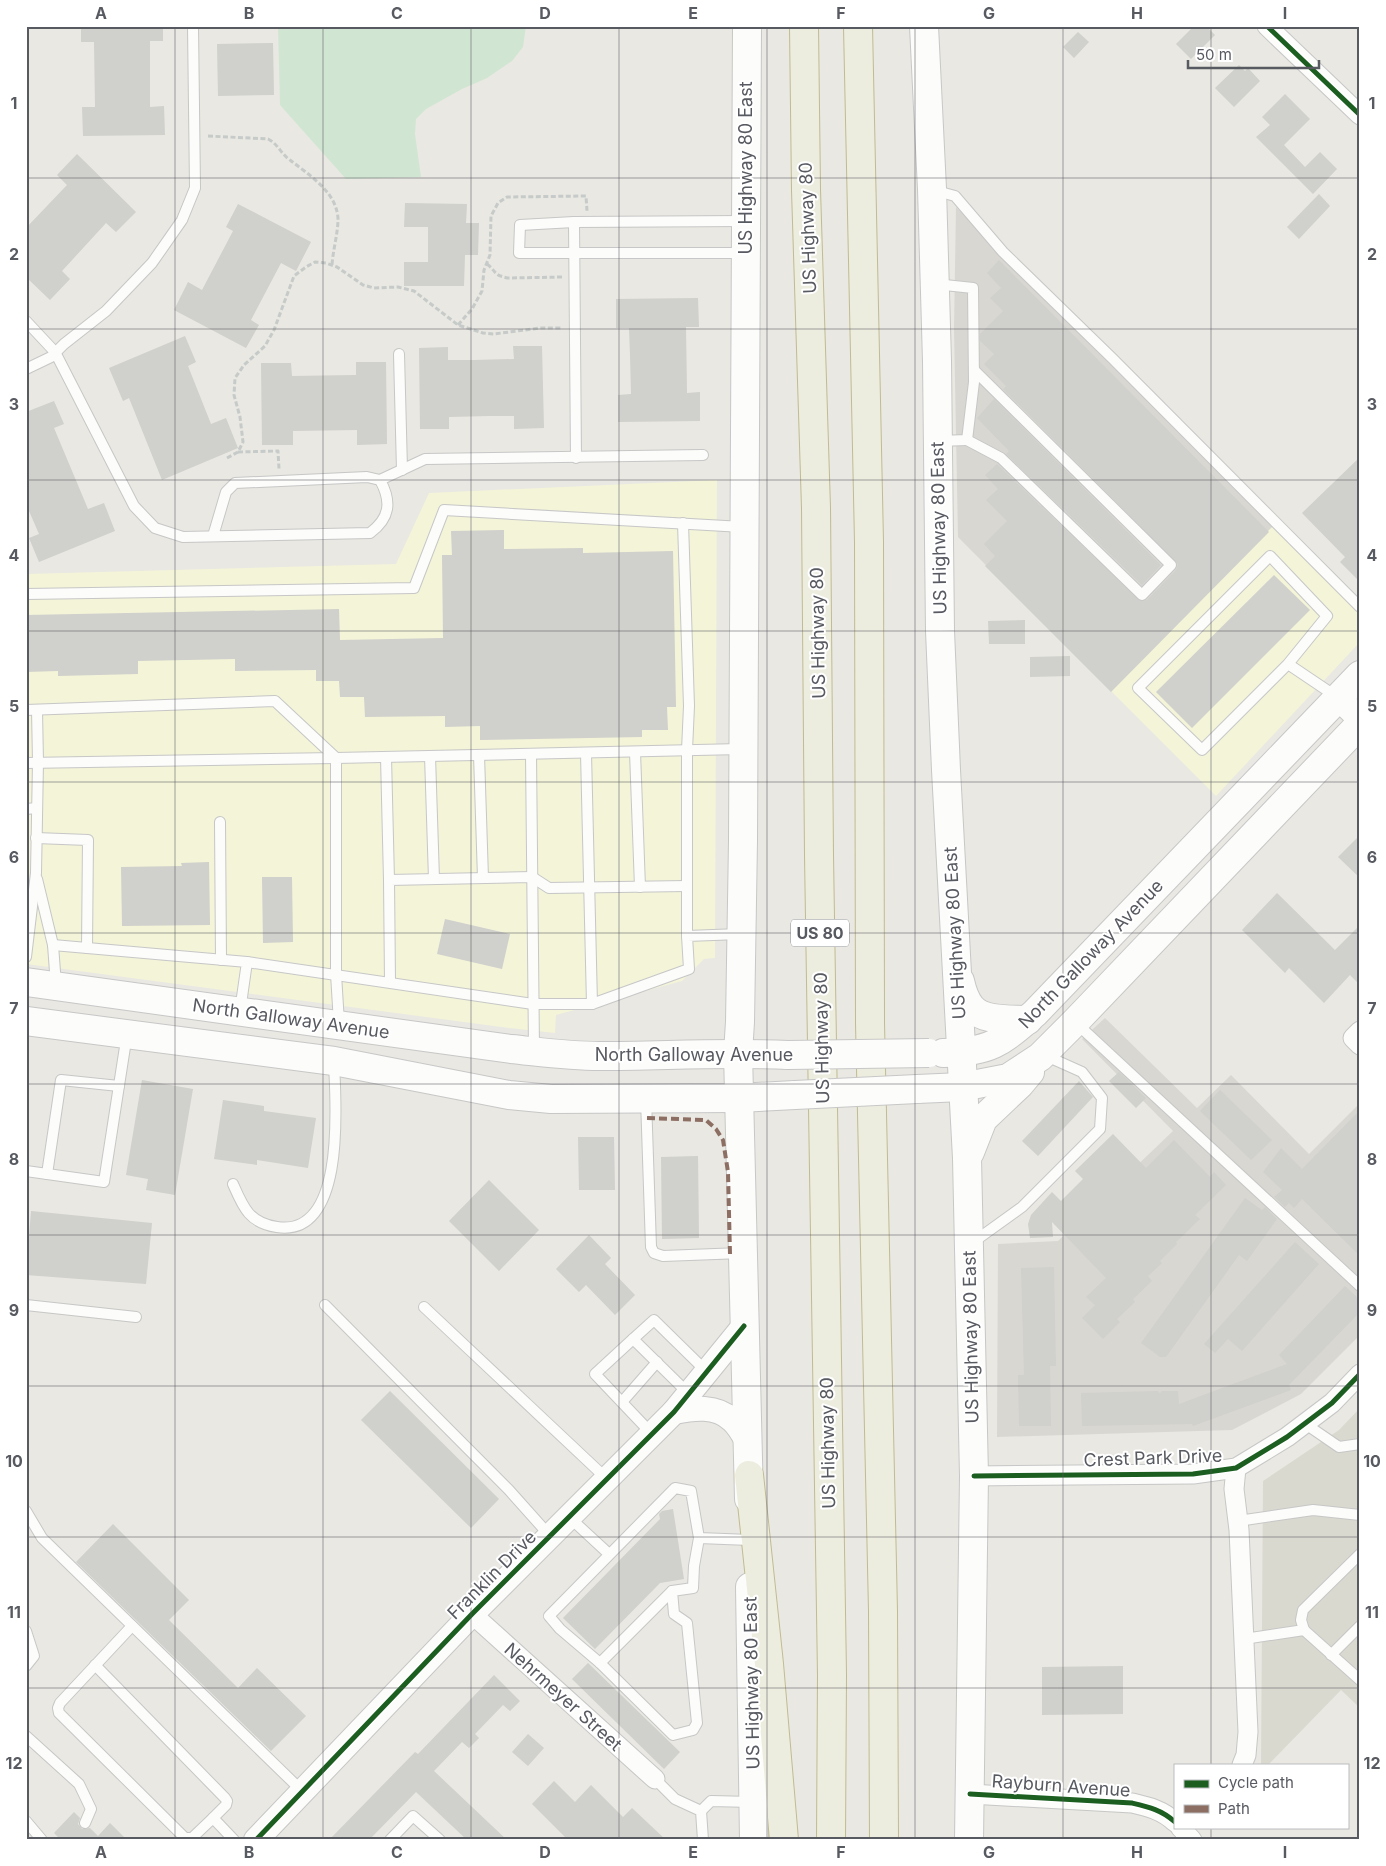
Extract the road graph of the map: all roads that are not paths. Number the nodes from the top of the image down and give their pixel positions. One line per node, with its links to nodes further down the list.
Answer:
1 (193, 26): 15 (lane)
2 (747, 26): 9 (main road, US Highway 80 East)
3 (804, 26): 158 (highway, US Highway 80 / US 80)
4 (858, 26): 159 (highway, US 80)
5 (924, 26): 8 (main road, US Highway 80 East)
6 (1267, 26): 7 (street)
7 (1360, 115)
8 (932, 189): 13 (main road, US Highway 80 East); 29 (lane)
9 (746, 221): 10 (lane); 12 (main road, US Highway 80 East)
10 (574, 222): 11 (lane); 11 (lane)
11 (575, 252): 12 (lane); 22 (lane)
12 (746, 253): 26 (main road, US Highway 80 East)
13 (935, 284): 18 (lane); 20 (main road, US Highway 80 East)
14 (26, 321): 15 (lane)
15 (55, 352): 17 (lane); 27 (lane)
16 (399, 354): 23 (lane)
17 (26, 369)
18 (974, 370): 19 (lane); 19 (lane)
19 (967, 440): 20 (lane)
20 (938, 441): 68 (main road, US Highway 80 East)
21 (702, 455): 22 (lane)
22 (576, 458): 23 (lane)
23 (402, 470): 24 (lane)
24 (380, 480): 27 (lane); 27 (lane)
25 (683, 523): 26 (lane); 28 (lane); 37 (lane)
26 (744, 527): 36 (main road, US Highway 80 East)
27 (213, 536)
28 (26, 594)
29 (1360, 607)
30 (1288, 664): 30 (lane); 32 (lane)
31 (1360, 675): 32 (main road, North Galloway Avenue)
32 (1338, 698): 34 (street); 59 (main road, North Galloway Avenue)
33 (32, 710): 44 (lane); 45 (lane)
34 (1360, 719)
35 (1360, 724): 81 (main road, North Galloway Avenue)
36 (742, 749): 37 (lane); 61 (main road, US Highway 80 East)
37 (687, 750): 38 (lane); 57 (lane)
38 (635, 752): 39 (lane); 56 (lane)
39 (586, 753): 40 (lane); 58 (lane)
40 (531, 754): 41 (lane); 52 (lane)
41 (479, 755): 42 (lane); 54 (lane)
42 (430, 756): 43 (lane); 53 (lane)
43 (386, 757): 44 (lane); 55 (lane)
44 (336, 758): 45 (lane); 69 (lane)
45 (38, 762): 46 (lane); 47 (lane)
46 (26, 763)
47 (37, 808): 48 (lane); 50 (lane)
48 (26, 809)
49 (220, 822): 66 (lane)
50 (36, 838): 51 (lane); 64 (lane)
51 (36, 873): 60 (lane); 63 (lane)
52 (532, 877): 54 (lane); 58 (lane); 73 (lane)
53 (434, 878): 54 (lane); 55 (lane)
54 (483, 878)
55 (389, 880): 71 (lane)
56 (640, 886): 57 (lane); 58 (lane)
57 (687, 886): 62 (lane)
58 (590, 887): 74 (lane)
59 (1155, 888): 76 (main road, North Galloway Avenue); 81 (main road)
60 (27, 931): 65 (lane)
61 (741, 934): 62 (lane); 84 (main road, US Highway 80 East)
62 (687, 936): 74 (lane)
63 (53, 945): 64 (lane); 72 (lane)
64 (87, 948): 66 (lane)
65 (26, 957)
66 (221, 960): 67 (lane)
67 (247, 962): 69 (lane); 75 (lane)
68 (957, 972): 76 (main road); 85 (main road, US Highway 80 East)
69 (336, 974): 71 (lane); 78 (lane)
70 (26, 982): 72 (main road, North Galloway Avenue)
71 (390, 982): 73 (lane)
72 (56, 986): 75 (main road, North Galloway Avenue); 77 (main road)
73 (533, 1004): 74 (lane); 83 (lane)
74 (592, 1004)
75 (240, 1012): 78 (main road, North Galloway Avenue)
76 (1028, 1020): 85 (main road, North Galloway Avenue)
77 (39, 1023): 80 (main road, North Galloway Avenue)
78 (339, 1025): 83 (main road, North Galloway Avenue); 86 (main road)
79 (1360, 1031): 82 (street)
80 (127, 1034): 86 (main road, North Galloway Avenue); 87 (lane)
81 (1058, 1040): 88 (main road, North Galloway Avenue); 91 (main road); 95 (lane); 97 (lane)
82 (1360, 1045)
83 (534, 1051): 84 (main road, North Galloway Avenue)
84 (738, 1053): 85 (main road, North Galloway Avenue, bridge); 90 (main road, US Highway 80 East)
85 (961, 1053): 88 (main road, US Highway 80 East)
86 (334, 1061): 89 (main road, North Galloway Avenue); 94 (lane)
87 (119, 1086): 93 (lane); 93 (lane)
88 (962, 1087): 90 (main road, North Galloway Avenue, bridge); 91 (main road, US Highway 80 East)
89 (646, 1098): 90 (main road, North Galloway Avenue); 96 (lane)
90 (738, 1098): 96 (main road, US Highway 80 East)
91 (968, 1158): 95 (main road, US Highway 80 East)
92 (26, 1171): 93 (lane)
93 (47, 1174)
94 (233, 1184)
95 (969, 1245): 116 (main road, US Highway 80 East)
96 (742, 1253): 102 (main road, US Highway 80 East)
97 (1360, 1286)
98 (325, 1304): 122 (lane)
99 (26, 1305): 101 (lane)
100 (424, 1307): 117 (lane)
101 (136, 1317)
102 (744, 1326): 105 (street, Franklin Drive); 112 (main road, US Highway 80 East)
103 (634, 1339): 104 (lane); 105 (lane); 108 (lane)
104 (657, 1362): 107 (lane); 108 (lane)
105 (707, 1372): 107 (street, Franklin Drive)
106 (1360, 1374): 110 (street, Crest Park Drive)
107 (689, 1394): 109 (street, Franklin Drive)
108 (622, 1402): 111 (lane)
109 (674, 1412): 111 (street, Franklin Drive); 112 (street)
110 (1304, 1423): 113 (lane); 114 (street, Crest Park Drive)
111 (652, 1434): 117 (street, Franklin Drive)
112 (748, 1443): 115 (main road, US Highway 80 East)
113 (1360, 1444)
114 (1236, 1468): 116 (street, Crest Park Drive); 121 (street)
115 (749, 1476): 124 (main road, US Highway 80 East); 157 (highway)
116 (974, 1476): 143 (main road, US Highway 80 East)
117 (607, 1480): 120 (street, Franklin Drive)
118 (26, 1511): 129 (lane)
119 (1360, 1515): 121 (lane)
120 (569, 1517): 122 (street, Franklin Drive); 125 (lane)
121 (1238, 1521): 133 (street)
122 (550, 1536): 128 (street, Franklin Drive)
123 (699, 1538): 124 (lane); 125 (lane); 127 (lane)
124 (750, 1540): 144 (main road, US Highway 80 East)
125 (609, 1554): 135 (lane)
126 (1360, 1554): 131 (lane)
127 (672, 1591): 135 (lane); 135 (lane)
128 (472, 1614): 141 (street, Nehrmeyer Street); 142 (street, Franklin Drive)
129 (132, 1626): 137 (lane); 142 (lane)
130 (1360, 1626): 134 (lane)
131 (1304, 1630): 133 (lane); 134 (lane)
132 (26, 1631): 136 (lane)
133 (1244, 1639): 140 (street)
134 (1331, 1654): 138 (lane)
135 (600, 1663)
136 (26, 1666)
137 (95, 1666): 146 (lane); 146 (lane)
138 (1360, 1680)
139 (26, 1736): 149 (lane)
140 (1242, 1764)
141 (655, 1780): 145 (lane)
142 (302, 1791): 150 (street, Franklin Drive)
143 (970, 1794): 148 (street, Rayburn Avenue); 160 (main road, US Highway 80 East)
144 (754, 1802): 145 (lane); 156 (main road, US Highway 80 East)
145 (701, 1810): 155 (lane)
146 (213, 1818): 152 (lane)
147 (26, 1821): 151 (lane)
148 (1174, 1821)
149 (85, 1823)
150 (258, 1839)
151 (42, 1840)
152 (234, 1840)
153 (390, 1840): 154 (lane)
154 (440, 1840)
155 (703, 1840)
156 (754, 1840)
157 (784, 1840)
158 (831, 1840)
159 (884, 1840)
160 (969, 1840)

